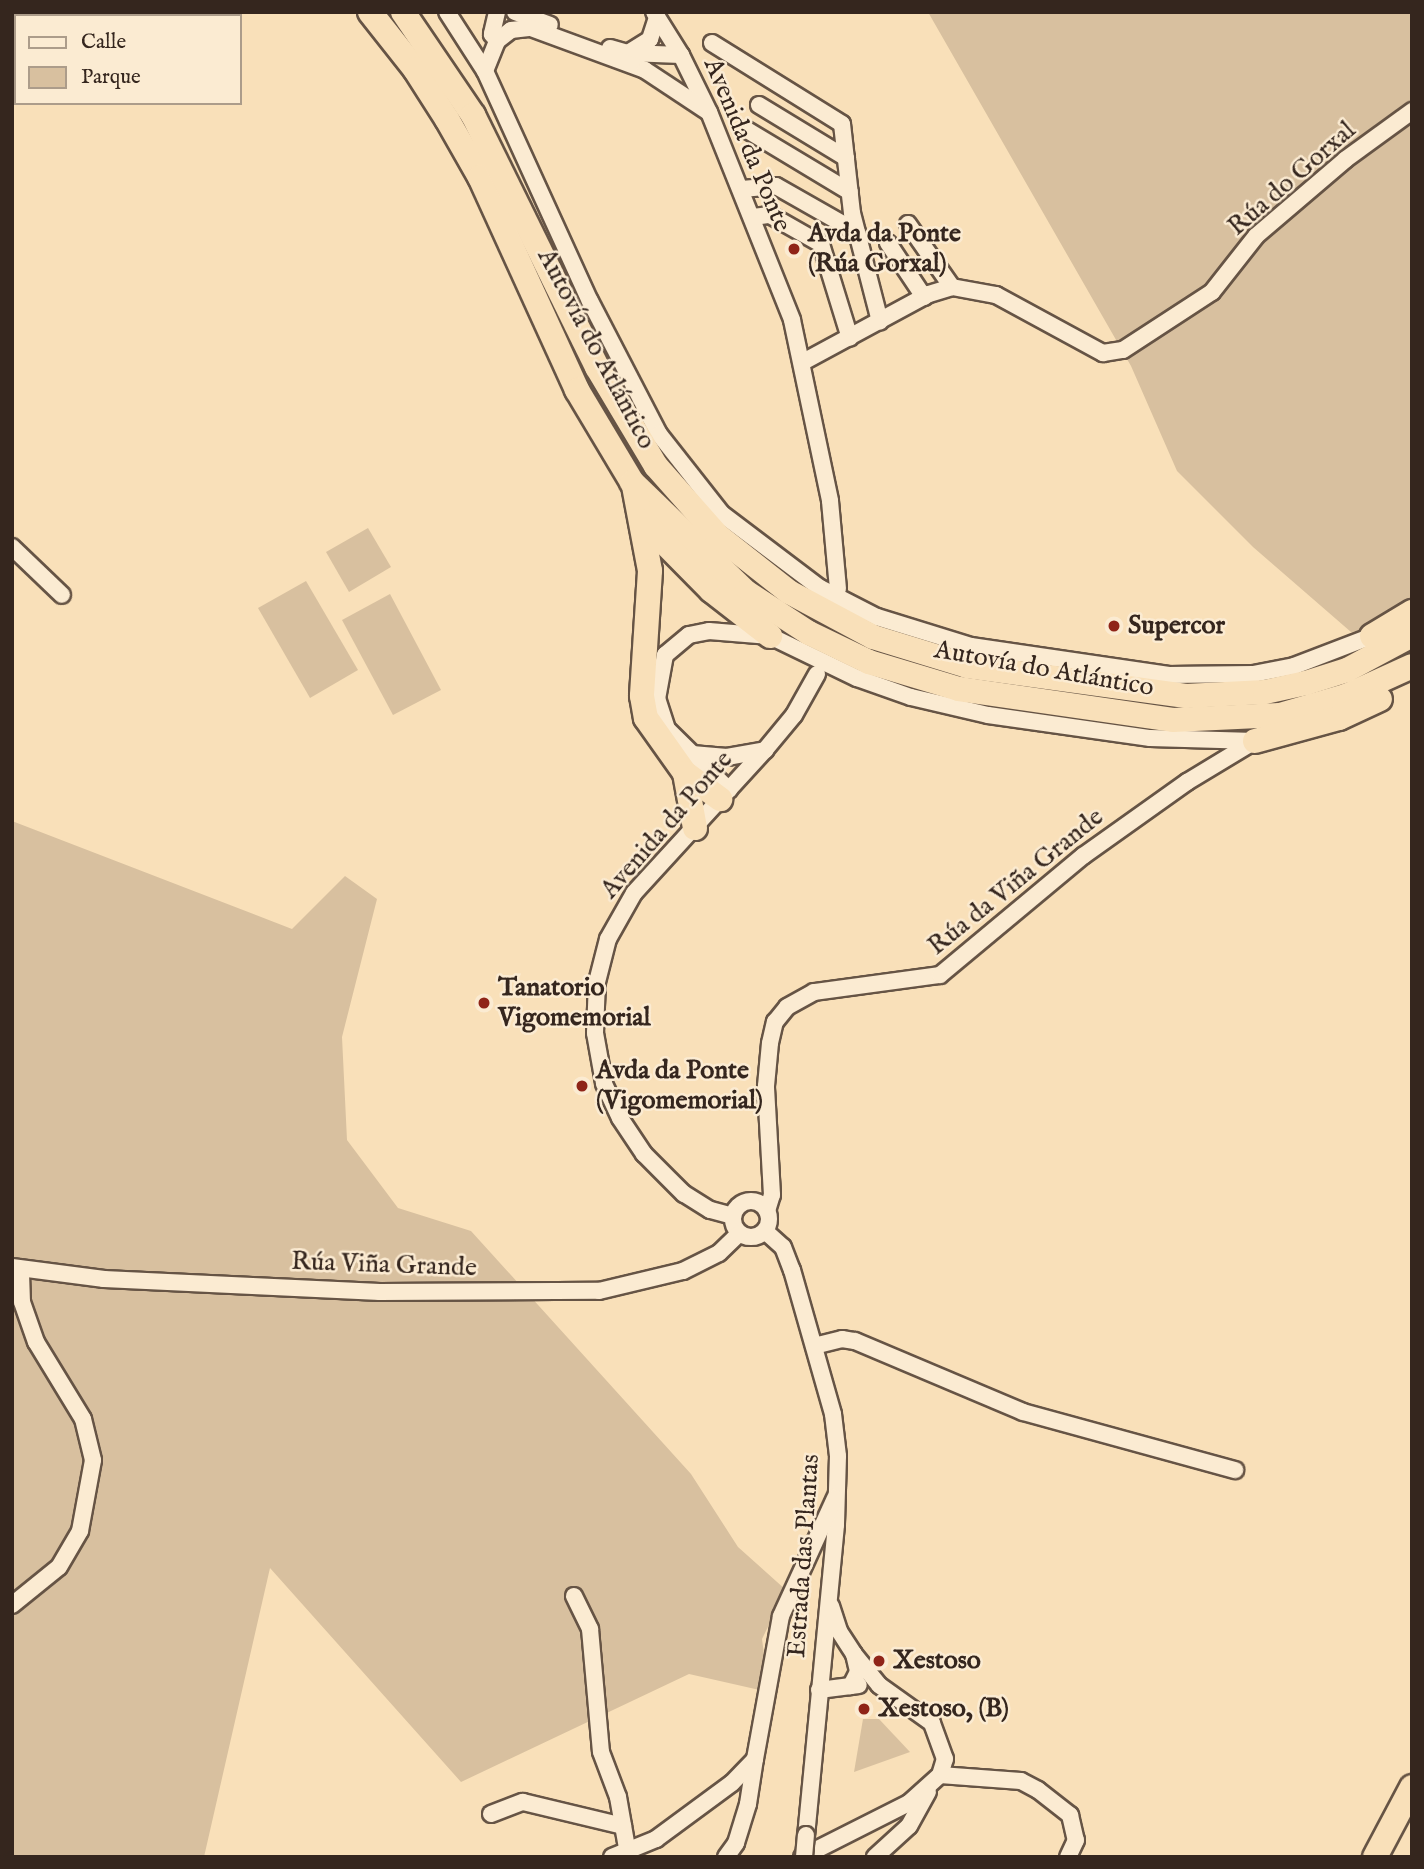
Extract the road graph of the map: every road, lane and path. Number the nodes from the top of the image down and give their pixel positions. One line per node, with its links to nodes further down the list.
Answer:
1 (370, 12): 29 (highway, Autovía do Atlántico)
2 (402, 12): 35 (highway, Autovía do Atlántico)
3 (447, 12): 12 (street)
4 (497, 12): 7 (street)
5 (515, 12): 9 (street)
6 (655, 15): 9 (street); 10 (street, Avenida da Ponte)
7 (497, 41): 11 (street); 12 (street)
8 (712, 43): 17 (street)
9 (628, 53): 10 (street)
10 (681, 55): 11 (street); 15 (street, Avenida da Ponte)
11 (645, 70): 15 (street)
12 (485, 71): 37 (street)
13 (759, 105): 17 (street)
14 (1412, 111): 24 (street, Rúa do Gorxal)
15 (709, 113): 18 (street, Avenida da Ponte)
16 (747, 130): 19 (street)
17 (846, 158): 19 (street)
18 (742, 189): 20 (street, Avenida da Ponte); 22 (street)
19 (850, 192): 22 (street)
20 (753, 217): 27 (street); 28 (street, Avenida da Ponte)
21 (908, 224): 24 (street)
22 (857, 232): 26 (street)
23 (888, 243): 25 (street)
24 (952, 287): 25 (street)
25 (925, 297): 26 (street)
26 (880, 321): 27 (street)
27 (850, 338): 28 (street)
28 (803, 362): 32 (street, Avenida da Ponte)
29 (632, 482): 30 (highway); 38 (highway, Autovía do Atlántico)
30 (643, 520): 36 (highway); 44 (highway)
31 (12, 547): 33 (street)
32 (838, 589)
33 (62, 595)
34 (1412, 612): 37 (highway)
35 (1412, 635)
36 (770, 636): 42 (street); 44 (street)
37 (1372, 636)
38 (1412, 666)
39 (817, 674): 43 (street, Avenida da Ponte)
40 (1412, 682): 41 (highway)
41 (1255, 741): 42 (street); 45 (street, Rúa da Viña Grande)
42 (1211, 742): 45 (street)
43 (765, 750): 44 (street); 46 (street, Avenida da Ponte)
44 (688, 763): 46 (highway); 47 (highway)
45 (1216, 764): 48 (street, Rúa da Viña Grande)
46 (725, 794): 47 (street, Avenida da Ponte)
47 (695, 828): 51 (street, Avenida da Ponte)
48 (770, 1167): 49 (street); 50 (street, Rúa da Viña Grande)
49 (748, 1202): 50 (street); 51 (street)
50 (767, 1211): 52 (street)
51 (733, 1216): 53 (street)
52 (765, 1231): 53 (street); 55 (street, Estrada das Plantas)
53 (739, 1234): 54 (street, Rúa Viña Grande)
54 (17, 1268): 60 (street)
55 (814, 1346): 56 (street); 57 (street, Estrada das Plantas)
56 (1235, 1470)
57 (839, 1489): 59 (street, Estrada das Plantas); 66 (street)
58 (574, 1596): 70 (street)
59 (829, 1597): 61 (street, Estrada das Plantas); 62 (street)
60 (12, 1605)
61 (824, 1642): 62 (street); 65 (street, Estrada das Plantas)
62 (851, 1650): 63 (street); 64 (street)
63 (879, 1685): 64 (street); 67 (street)
64 (851, 1686): 65 (street)
65 (819, 1690): 74 (street, Estrada das Plantas, bridge)
66 (755, 1759): 71 (street); 73 (street)
67 (937, 1778): 74 (street); 75 (street); 76 (street)
68 (1412, 1787): 77 (highway)
69 (491, 1814): 70 (street)
70 (623, 1826): 71 (street)
71 (627, 1848): 72 (street)
72 (612, 1857)
73 (726, 1857)
74 (803, 1857)
75 (875, 1857)
76 (1068, 1857)
77 (1375, 1857)

